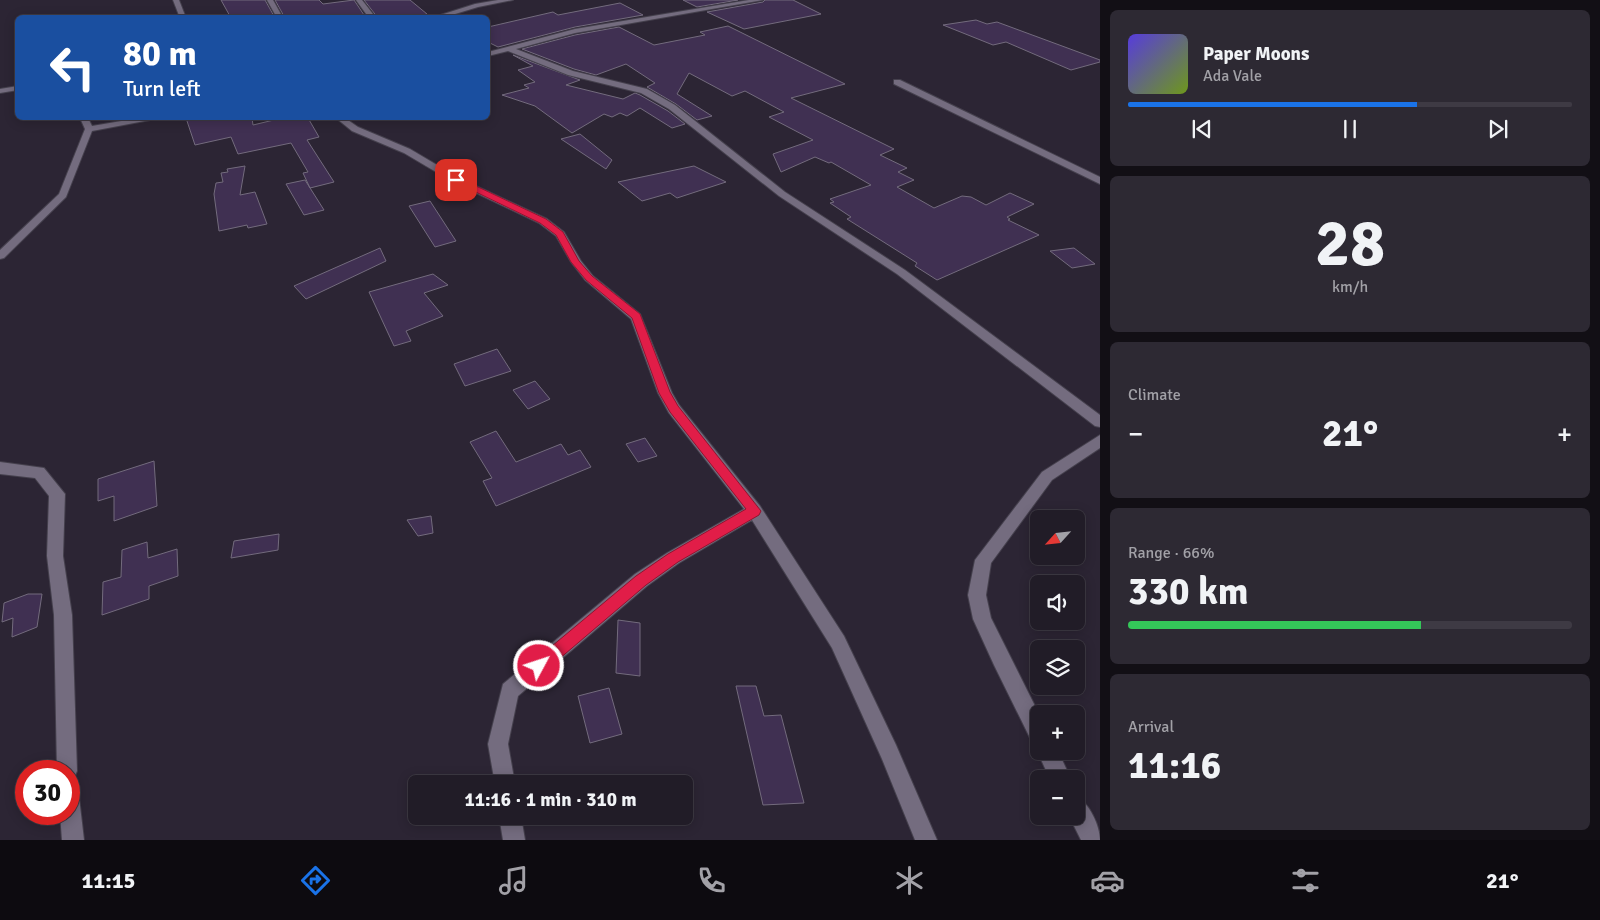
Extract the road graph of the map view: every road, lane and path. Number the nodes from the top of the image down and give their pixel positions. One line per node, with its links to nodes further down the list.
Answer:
1 (176, 0): 6 (street)
2 (270, 0): 7 (street)
3 (359, 0): 8 (street)
4 (510, 0): 9 (street)
5 (760, 0): 10 (street)
6 (182, 15)
7 (278, 15)
8 (371, 15)
9 (444, 15)
10 (510, 49): 11 (street); 21 (street)
11 (490, 54)
12 (897, 82): 19 (street)
13 (15, 88): 14 (street)
14 (0, 91)
15 (85, 120): 18 (street)
16 (139, 120): 18 (street)
17 (343, 120): 24 (street)
18 (89, 129): 20 (street)
19 (1100, 182)
20 (0, 256)
21 (1100, 422)
22 (1100, 441): 25 (street)
23 (0, 468): 26 (street)
24 (755, 511): 27 (street); 33 (street)
25 (1030, 718)
26 (67, 760)
27 (503, 775)
28 (1085, 824): 34 (street)
29 (72, 825): 31 (street)
30 (512, 825): 32 (street)
31 (73, 840)
32 (514, 840)
33 (926, 840)
34 (1093, 840)

